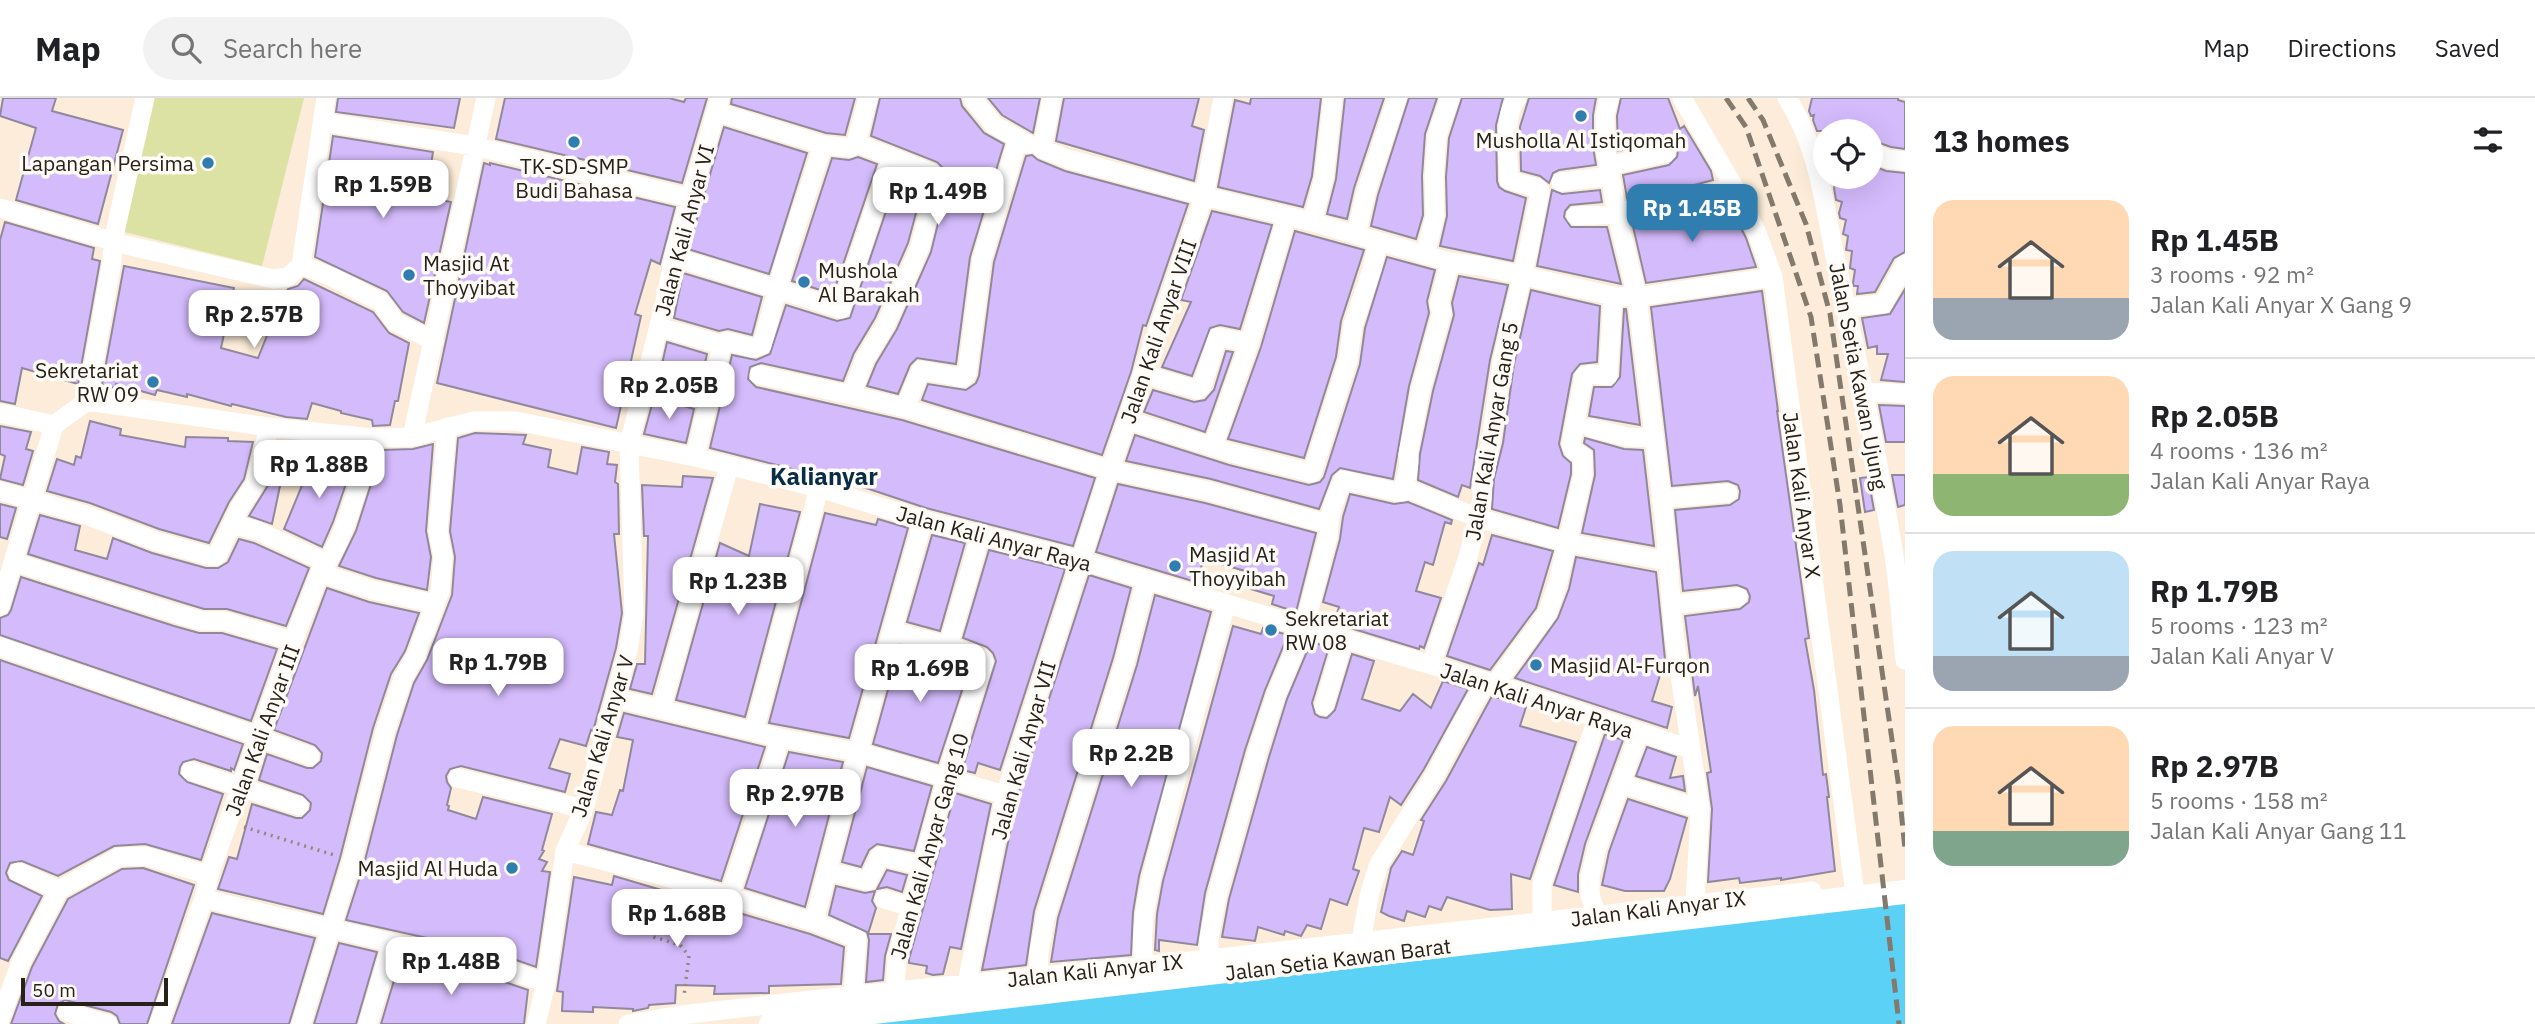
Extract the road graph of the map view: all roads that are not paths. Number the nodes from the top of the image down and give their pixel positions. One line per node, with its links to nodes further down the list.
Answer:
1 (145, 98): 39 (street)
2 (326, 98): 17 (street)
3 (486, 98): 22 (street)
4 (868, 98): 20 (street)
5 (972, 98): 19 (street)
6 (1052, 98): 23 (street)
7 (1223, 98): 31 (street, Jalan Kali Anyar VIII)
8 (1333, 98): 37 (street)
9 (1397, 98): 38 (street)
10 (1450, 98): 41 (street)
11 (1517, 98): 46 (street, Jalan Kali Anyar Gang 5)
12 (1609, 98): 28 (street)
13 (1682, 98): 30 (street, Jalan Kali Anyar X)
14 (1787, 98): 18 (street, Jalan Setia Kawan Ujung)
15 (1807, 98): 18 (street)
16 (718, 105): 21 (street); 32 (street, Jalan Kali Anyar VI)
17 (323, 122): 22 (street); 45 (street)
18 (1812, 138): 51 (street, Jalan Setia Kawan Ujung)
19 (1018, 139): 23 (street); 64 (street)
20 (856, 143): 21 (street); 25 (street)
21 (823, 145): 48 (street)
22 (474, 146): 32 (street); 53 (street)
23 (1042, 149): 31 (street)
24 (1666, 153): 28 (street)
25 (892, 157): 48 (street); 61 (street)
26 (1883, 157): 27 (street)
27 (1905, 161)
28 (1609, 171): 29 (street); 34 (street)
29 (1561, 182)
30 (1734, 187): 34 (street); 47 (street, Jalan Kali Anyar X)
31 (1205, 196): 35 (street); 56 (street, Jalan Kali Anyar VIII)
32 (690, 198): 42 (street, Jalan Kali Anyar VI)
33 (0, 208): 39 (street)
34 (1616, 213): 36 (street); 50 (street)
35 (1287, 216): 37 (street); 54 (street)
36 (1576, 216)
37 (1312, 222): 38 (street)
38 (1356, 235): 40 (street)
39 (113, 241): 45 (street); 62 (street)
40 (1378, 241): 41 (street); 79 (street)
41 (1425, 255): 43 (street)
42 (674, 257): 48 (street); 52 (street, Jalan Kali Anyar VI)
43 (1450, 262): 46 (street); 81 (street)
44 (1905, 264): 51 (street)
45 (300, 265): 53 (street)
46 (1522, 276): 49 (street); 87 (street, Jalan Kali Anyar Gang 5)
47 (1773, 277): 50 (street); 139 (street, Jalan Kali Anyar X)
48 (777, 289): 55 (street)
49 (1613, 296): 50 (street); 92 (street)
50 (1637, 297): 73 (street)
51 (1847, 307): 59 (street, Jalan Setia Kawan Ujung)
52 (659, 327): 55 (street); 58 (street, Jalan Kali Anyar VI)
53 (434, 341): 71 (street)
54 (1249, 343): 56 (street); 75 (street)
55 (722, 345): 63 (street)
56 (1143, 374): 66 (street, Jalan Kali Anyar VIII)
57 (760, 375): 61 (street)
58 (645, 381): 63 (street); 74 (street, Jalan Kali Anyar VI)
59 (1864, 391): 60 (street); 93 (street, Jalan Setia Kawan Ujung)
60 (1905, 394)
61 (851, 395): 64 (street)
62 (88, 401): 67 (street); 68 (street, Jalan Kali Anyar Raya)
63 (709, 401): 76 (street)
64 (905, 408): 78 (street)
65 (0, 413): 67 (street)
66 (1127, 420): 75 (street); 78 (street, Jalan Kali Anyar VIII)
67 (54, 425): 86 (street)
68 (269, 427): 72 (street, Jalan Kali Anyar Raya); 89 (street)
69 (447, 428): 71 (street, Jalan Kali Anyar Raya); 74 (street, Jalan Kali Anyar Raya); 100 (street)
70 (1591, 428): 73 (street)
71 (412, 436): 72 (street, Jalan Kali Anyar Raya)
72 (373, 438): 97 (street, Jalan Kali Anyar III)
73 (1654, 438): 85 (street)
74 (629, 444): 76 (street, Jalan Kali Anyar Raya); 113 (street, Jalan Kali Anyar V)
75 (1213, 446): 79 (street)
76 (695, 457): 77 (street, Jalan Kali Anyar Raya)
77 (729, 466): 82 (street, Jalan Kali Anyar Raya); 115 (street)
78 (1110, 470): 90 (street); 94 (street, Jalan Kali Anyar VIII)
79 (1312, 473): 80 (street)
80 (1343, 480): 81 (street); 90 (street)
81 (1403, 487): 87 (street)
82 (819, 488): 88 (street, Jalan Kali Anyar Raya); 117 (street)
83 (0, 491): 86 (street)
84 (1728, 493): 85 (street)
85 (1661, 499): 95 (street)
86 (32, 500): 89 (street); 96 (street)
87 (1478, 518): 92 (street); 111 (street, Jalan Kali Anyar Gang 5)
88 (923, 520): 91 (street, Jalan Kali Anyar Raya); 105 (street)
89 (232, 524): 97 (street)
90 (1328, 524): 104 (street)
91 (981, 534): 94 (street, Jalan Kali Anyar Raya); 108 (street)
92 (1568, 543): 95 (street); 112 (street)
93 (1899, 552): 110 (street, Jalan Setia Kawan Ujung)
94 (1080, 560): 98 (street, Jalan Kali Anyar Raya); 129 (street, Jalan Kali Anyar VII)
95 (1667, 561): 102 (street)
96 (14, 562): 103 (street); 107 (street)
97 (324, 568): 100 (street); 107 (street, Jalan Kali Anyar III)
98 (1146, 580): 101 (street, Jalan Kali Anyar Raya); 154 (street)
99 (1738, 597): 102 (street)
100 (435, 604): 149 (street)
101 (1226, 604): 104 (street, Jalan Kali Anyar Raya); 153 (street)
102 (1671, 605): 121 (street)
103 (0, 606)
104 (1304, 628): 106 (street, Jalan Kali Anyar Raya); 152 (street)
105 (892, 631): 108 (street); 122 (street)
106 (1344, 639): 111 (street, Jalan Kali Anyar Raya); 114 (street)
107 (293, 641): 119 (street, Jalan Kali Anyar III)
108 (948, 646): 126 (street, Jalan Kali Anyar Gang 10)
109 (0, 647): 119 (street)
110 (1905, 660)
111 (1431, 665): 112 (street, Jalan Kali Anyar Raya)
112 (1491, 683): 116 (street, Jalan Kali Anyar Raya); 150 (street)
113 (615, 698): 115 (street); 131 (street, Jalan Kali Anyar V)
114 (1324, 706)
115 (661, 709): 117 (street)
116 (1597, 719): 118 (street, Jalan Kali Anyar Raya); 148 (street)
117 (754, 731): 120 (street)
118 (1639, 733): 121 (street, Jalan Kali Anyar Raya); 127 (street)
119 (259, 738): 123 (street); 128 (street, Jalan Kali Anyar III)
120 (780, 738): 122 (street); 141 (street)
121 (1690, 749): 132 (street)
122 (858, 752): 126 (street); 135 (street)
123 (310, 756)
124 (191, 771): 128 (street)
125 (458, 778): 131 (street)
126 (948, 778): 129 (street); 134 (street, Jalan Kali Anyar Gang 10)
127 (1622, 784): 132 (street); 146 (street)
128 (241, 789): 130 (street); 137 (street, Jalan Kali Anyar III)
129 (1005, 795): 156 (street, Jalan Kali Anyar VII)
130 (299, 806)
131 (584, 809): 133 (street, Jalan Kali Anyar V)
132 (1700, 809): 144 (street)
133 (565, 850): 141 (street); 155 (street, Jalan Kali Anyar V)
134 (923, 866): 135 (street); 145 (street, Jalan Kali Anyar Gang 10)
135 (827, 871): 147 (street)
136 (18, 872): 138 (street)
137 (209, 875): 138 (street); 142 (street, Jalan Kali Anyar III)
138 (59, 890): 160 (street)
139 (1864, 891): 140 (main road, Jalan Setia Kawan Barat); 144 (street, Jalan Kali Anyar IX); 167 (main road, Jalan Setia Kawan Barat)
140 (1905, 892)
141 (729, 896): 147 (street)
142 (204, 898): 149 (street); 162 (street, Jalan Kali Anyar III)
143 (884, 900): 145 (street)
144 (1695, 904): 146 (street, Jalan Kali Anyar IX)
145 (911, 907): 157 (street, Jalan Kali Anyar Gang 10)
146 (1597, 916): 148 (street, Jalan Kali Anyar IX)
147 (814, 922): 158 (street)
148 (1542, 922): 150 (street, Jalan Kali Anyar IX)
149 (332, 928): 151 (street); 163 (street)
150 (1361, 941): 152 (street, Jalan Kali Anyar IX)
151 (392, 943): 155 (street); 164 (street)
152 (1209, 959): 153 (street, Jalan Kali Anyar IX)
153 (1144, 965): 154 (street, Jalan Kali Anyar IX)
154 (1038, 976): 156 (street, Jalan Kali Anyar IX)
155 (546, 983): 165 (street, Jalan Kali Anyar V)
156 (967, 983): 157 (street, Jalan Kali Anyar IX)
157 (895, 990): 158 (street, Jalan Kali Anyar IX)
158 (853, 995): 166 (street, Jalan Kali Anyar IX)
159 (67, 1012): 161 (street)
160 (0, 1019)
161 (108, 1024)
162 (159, 1024)
163 (301, 1024)
164 (368, 1024)
165 (536, 1024)
166 (628, 1024)
167 (771, 1024)

